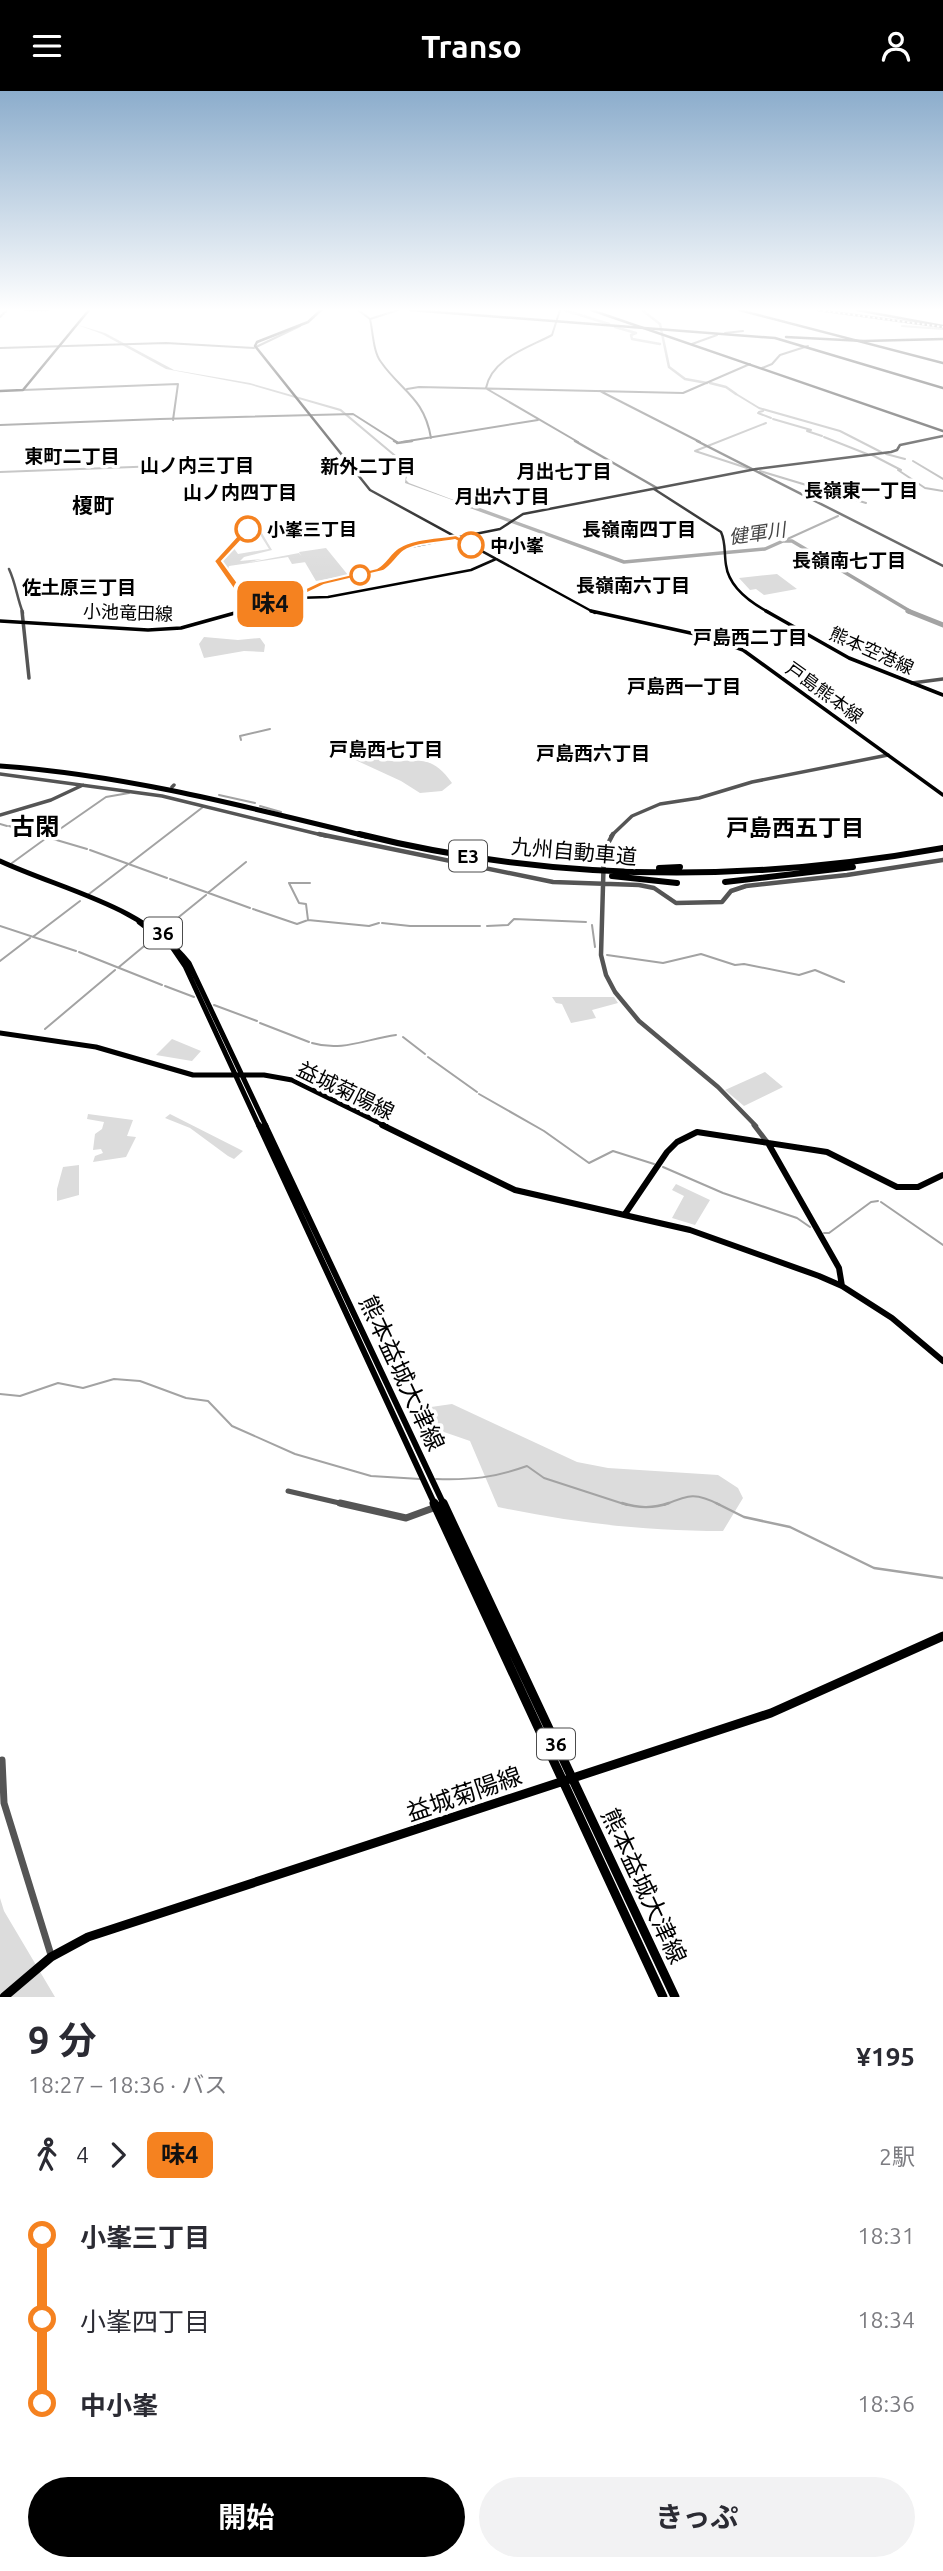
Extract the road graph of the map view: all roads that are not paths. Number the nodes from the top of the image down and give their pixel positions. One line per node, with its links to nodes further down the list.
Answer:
1 (176, 399): 9 (street)
2 (297, 399): 8 (main road, 戸島熊本線)
3 (414, 399): 13 (street)
4 (504, 399): 10 (street)
5 (505, 399): 15 (street)
6 (616, 399): 14 (street)
7 (848, 399): 12 (main road)
8 (309, 415): 9 (street); 13 (street); 16 (main road, 戸島熊本線)
9 (173, 419): 11 (street); 11 (street)
10 (538, 420): 13 (street); 15 (street)
11 (0, 426)
12 (943, 433): 14 (main road)
13 (431, 438)
14 (753, 469): 15 (main road); 18 (street)
15 (656, 488): 16 (main road, 小池竜田線); 25 (main road, 熊本空港線)
16 (456, 537): 17 (main road, 戸島熊本線); 20 (main road, 小池竜田線)
17 (496, 559): 20 (main road, 小池竜田線); 27 (main road, 戸島熊本線)
18 (943, 566)
19 (9, 569): 22 (street)
20 (292, 597): 22 (main road, 小池竜田線)
21 (0, 621): 22 (main road, 小池竜田線)
22 (26, 623): 23 (street)
23 (29, 678)
24 (943, 679): 25 (street)
25 (913, 683): 26 (main road, 熊本空港線)
26 (943, 694)
27 (888, 755): 33 (main road, 戸島熊本線); 45 (street)
28 (0, 770): 29 (street); 38 (highway, 九州自動車道 / E3); 43 (highway, 九州自動車道 / E3)
29 (53, 779): 30 (street); 32 (street)
30 (78, 782): 31 (street); 32 (street)
31 (109, 787): 32 (street); 45 (street)
32 (67, 792): 34 (street)
33 (943, 795)
34 (0, 814)
35 (943, 850): 39 (highway, 九州自動車道 / E3); 42 (highway, 九州自動車道 / E3)
36 (943, 860): 45 (street)
37 (0, 863): 48 (main road, 熊本益城大津線 / 36)
38 (532, 864): 41 (highway); 42 (highway, 九州自動車道 / E3)
39 (871, 865): 43 (highway, 九州自動車道 / E3); 44 (highway)
40 (745, 866): 42 (highway)
41 (680, 867)
42 (813, 867)
43 (597, 873): 46 (highway)
44 (725, 882)
45 (603, 883): 49 (street)
46 (677, 883)
47 (0, 1033): 48 (main road, 益城菊陽線)
48 (238, 1075): 51 (main road, 益城菊陽線); 55 (main road, 熊本益城大津線 / 36)
49 (768, 1143): 50 (main road); 51 (main road); 52 (main road)
50 (943, 1175)
51 (625, 1214): 52 (main road, 益城菊陽線)
52 (842, 1286): 53 (main road, 益城菊陽線)
53 (943, 1361)
54 (288, 1491): 55 (street)
55 (439, 1505): 58 (main road, 熊本益城大津線 / 36); 59 (main road, 熊本益城大津線 / 36)
56 (943, 1636): 58 (main road, 益城菊陽線)
57 (2, 1760): 60 (street)
58 (572, 1778): 59 (main road, 益城菊陽線); 63 (main road, 熊本益城大津線 / 36)
59 (561, 1781): 60 (main road, 益城菊陽線); 62 (main road, 熊本益城大津線 / 36)
60 (51, 1957): 61 (main road, 益城菊陽線)
61 (4, 1997)
62 (663, 1997)
63 (675, 1997)

